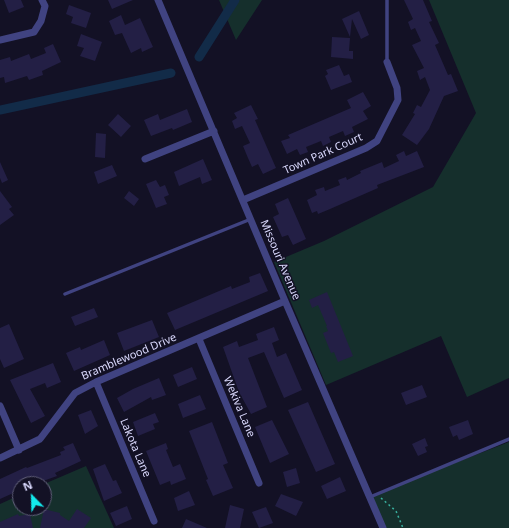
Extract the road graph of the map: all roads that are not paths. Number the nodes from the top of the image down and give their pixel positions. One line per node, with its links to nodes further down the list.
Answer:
1 (42, 0): 4 (street)
2 (158, 0): 6 (street, Missouri Avenue)
3 (387, 0): 5 (lane)
4 (0, 40)
5 (387, 62): 8 (street, Town Park Court)
6 (214, 131): 7 (street); 8 (street, Missouri Avenue)
7 (145, 159)
8 (243, 200): 9 (street, Missouri Avenue)
9 (251, 219): 10 (lane); 11 (street, Missouri Avenue)
10 (64, 294)
11 (285, 301): 12 (street, Bramblewood Drive); 19 (street, Missouri Avenue)
12 (199, 339): 13 (street, Bramblewood Drive); 18 (street, Wekiva Lane)
13 (96, 382): 16 (street, Bramblewood Drive); 20 (street, Lakota Lane)
14 (0, 406): 16 (street)
15 (509, 439): 19 (lane)
16 (19, 450): 17 (street, Bramblewood Drive)
17 (0, 458)
18 (259, 483)
19 (370, 497): 21 (street, Missouri Avenue)
20 (154, 521)
21 (383, 528)

